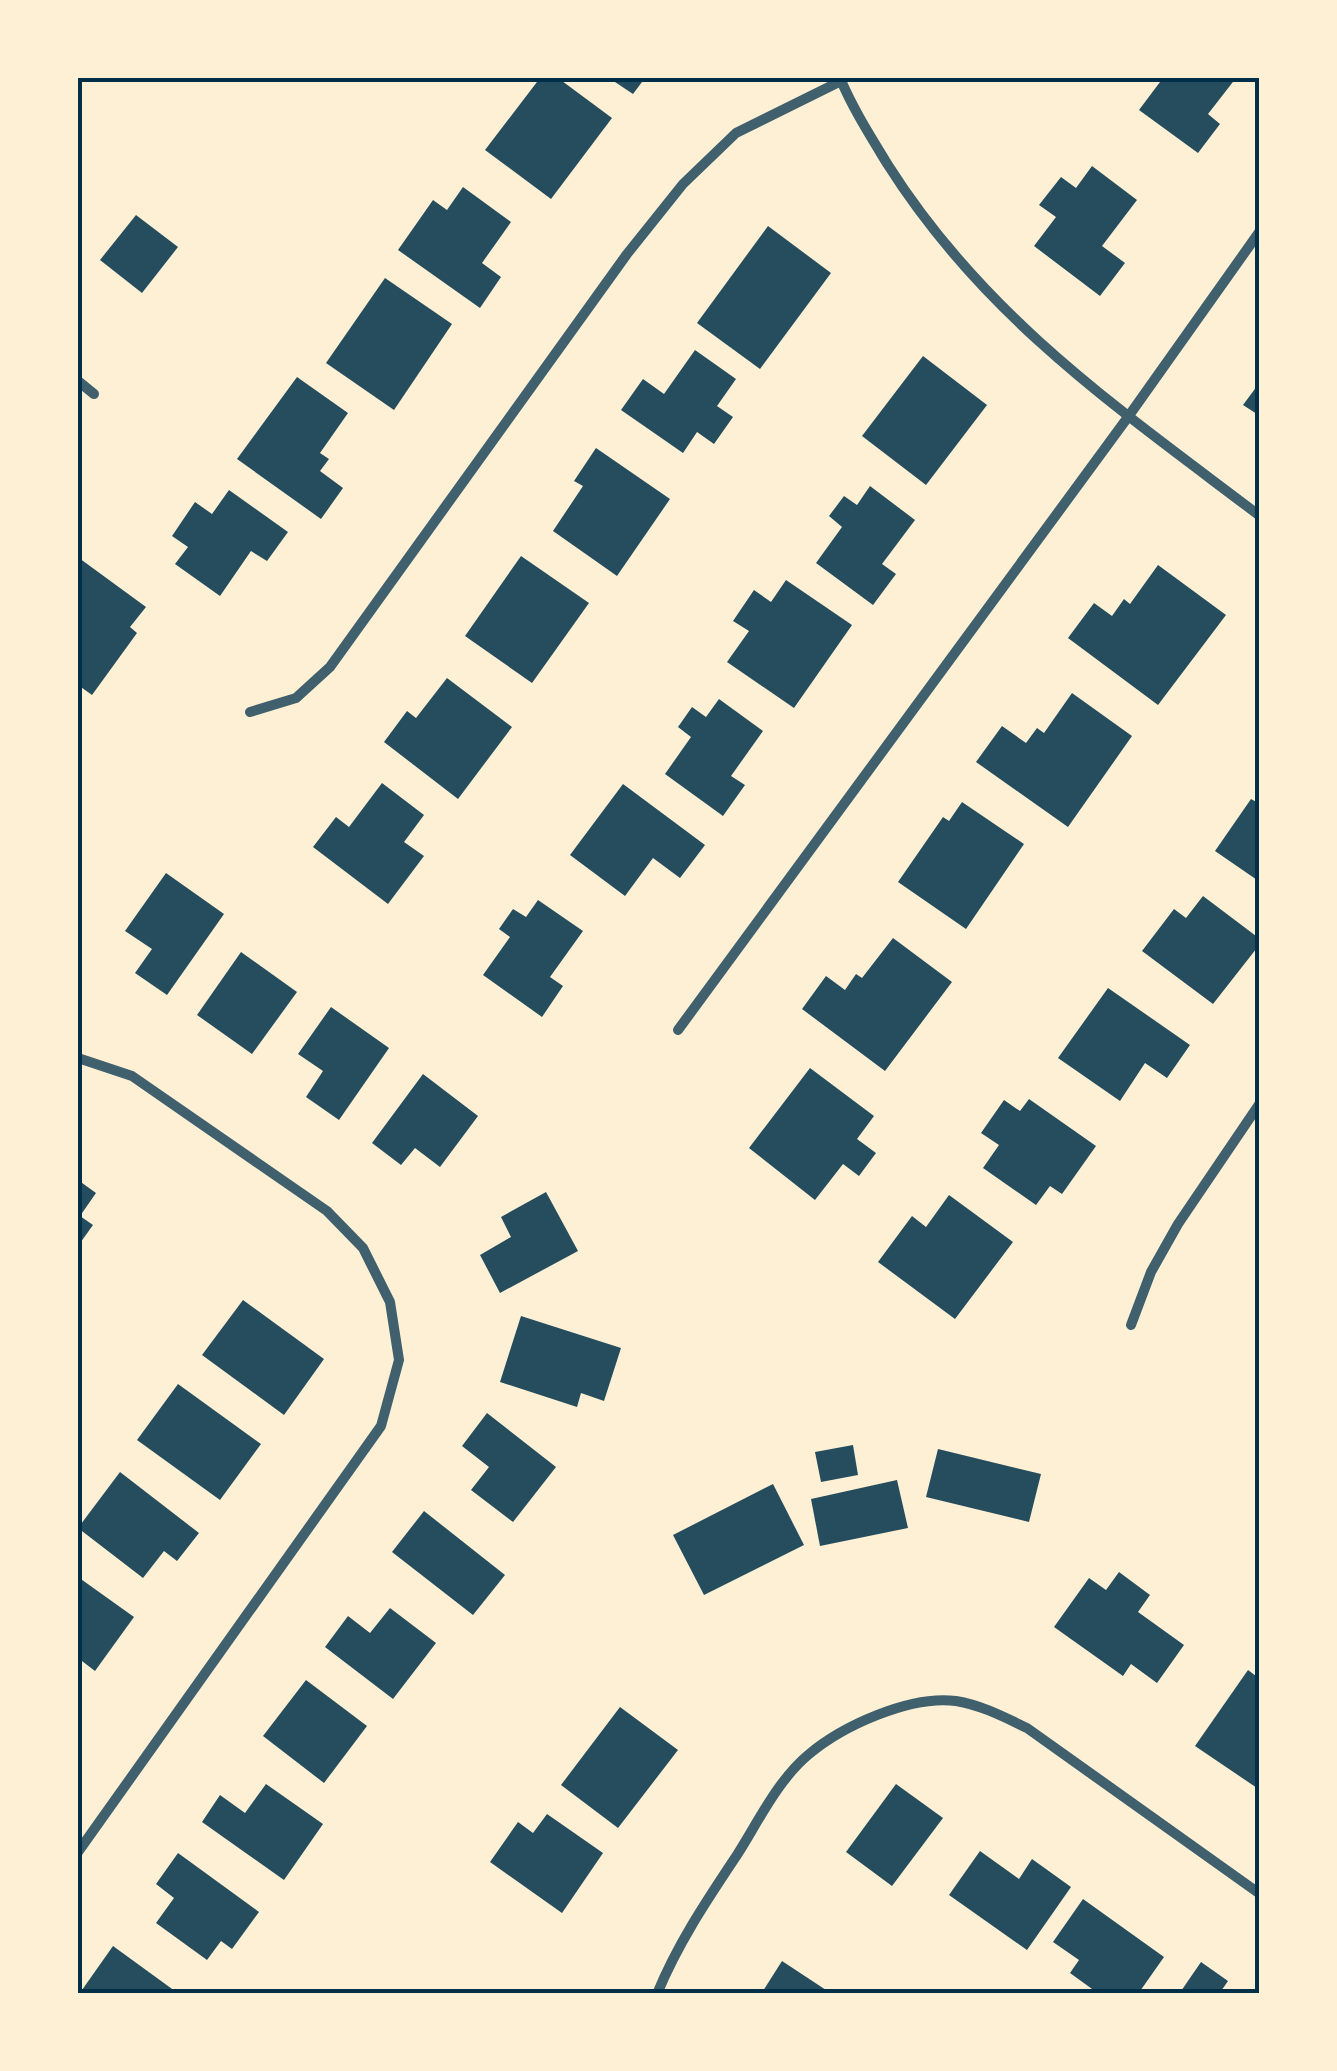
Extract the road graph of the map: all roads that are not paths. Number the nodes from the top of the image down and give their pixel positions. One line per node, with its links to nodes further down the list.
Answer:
1 (841, 80): 5 (street); 7 (street)
2 (1260, 232): 5 (street)
3 (78, 381): 4 (street)
4 (94, 394)
5 (1128, 417): 6 (street); 8 (street)
6 (1260, 516)
7 (250, 712)
8 (678, 1030)
9 (78, 1058): 12 (street)
10 (1260, 1103): 11 (street)
11 (1131, 1324)
12 (78, 1852)
13 (1260, 1894): 14 (street)
14 (657, 1994)

